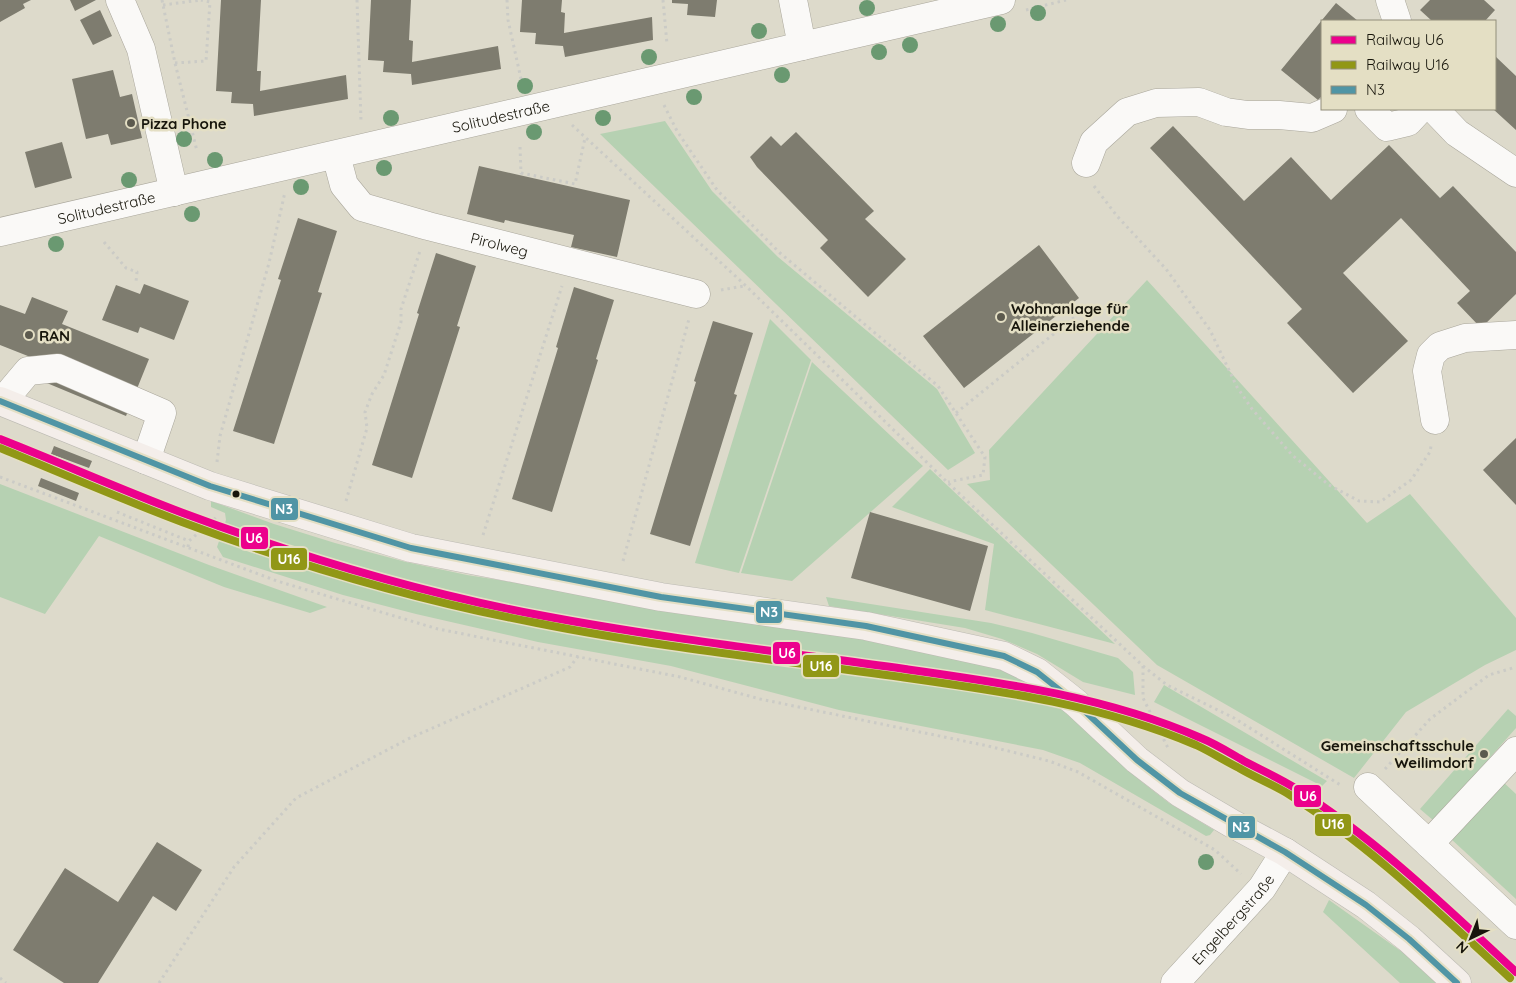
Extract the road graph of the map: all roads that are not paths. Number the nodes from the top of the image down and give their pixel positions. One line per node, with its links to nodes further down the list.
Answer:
1 (120, 0): 12 (street)
2 (793, 0): 4 (street)
3 (1001, 0): 4 (street, Solitudestraße)
4 (802, 46): 9 (street, Solitudestraße)
5 (1331, 110): 10 (street)
6 (1370, 110): 7 (street)
7 (1419, 110)
8 (1435, 110): 11 (street)
9 (336, 155): 12 (street, Solitudestraße); 14 (street, Pirolweg)
10 (1086, 164)
11 (1516, 173)
12 (174, 192): 13 (street, Solitudestraße)
13 (0, 232)
14 (696, 294)
15 (1516, 335): 17 (street)
16 (1, 401): 18 (main road); 18 (street)
17 (1435, 420)
18 (146, 460): 22 (main road)
19 (1516, 751): 21 (street)
20 (1364, 792): 21 (street)
21 (1429, 844): 23 (street)
22 (1285, 852): 24 (street, Engelbergstraße); 25 (main road)
23 (1516, 925)
24 (1175, 983)
25 (1458, 983)

